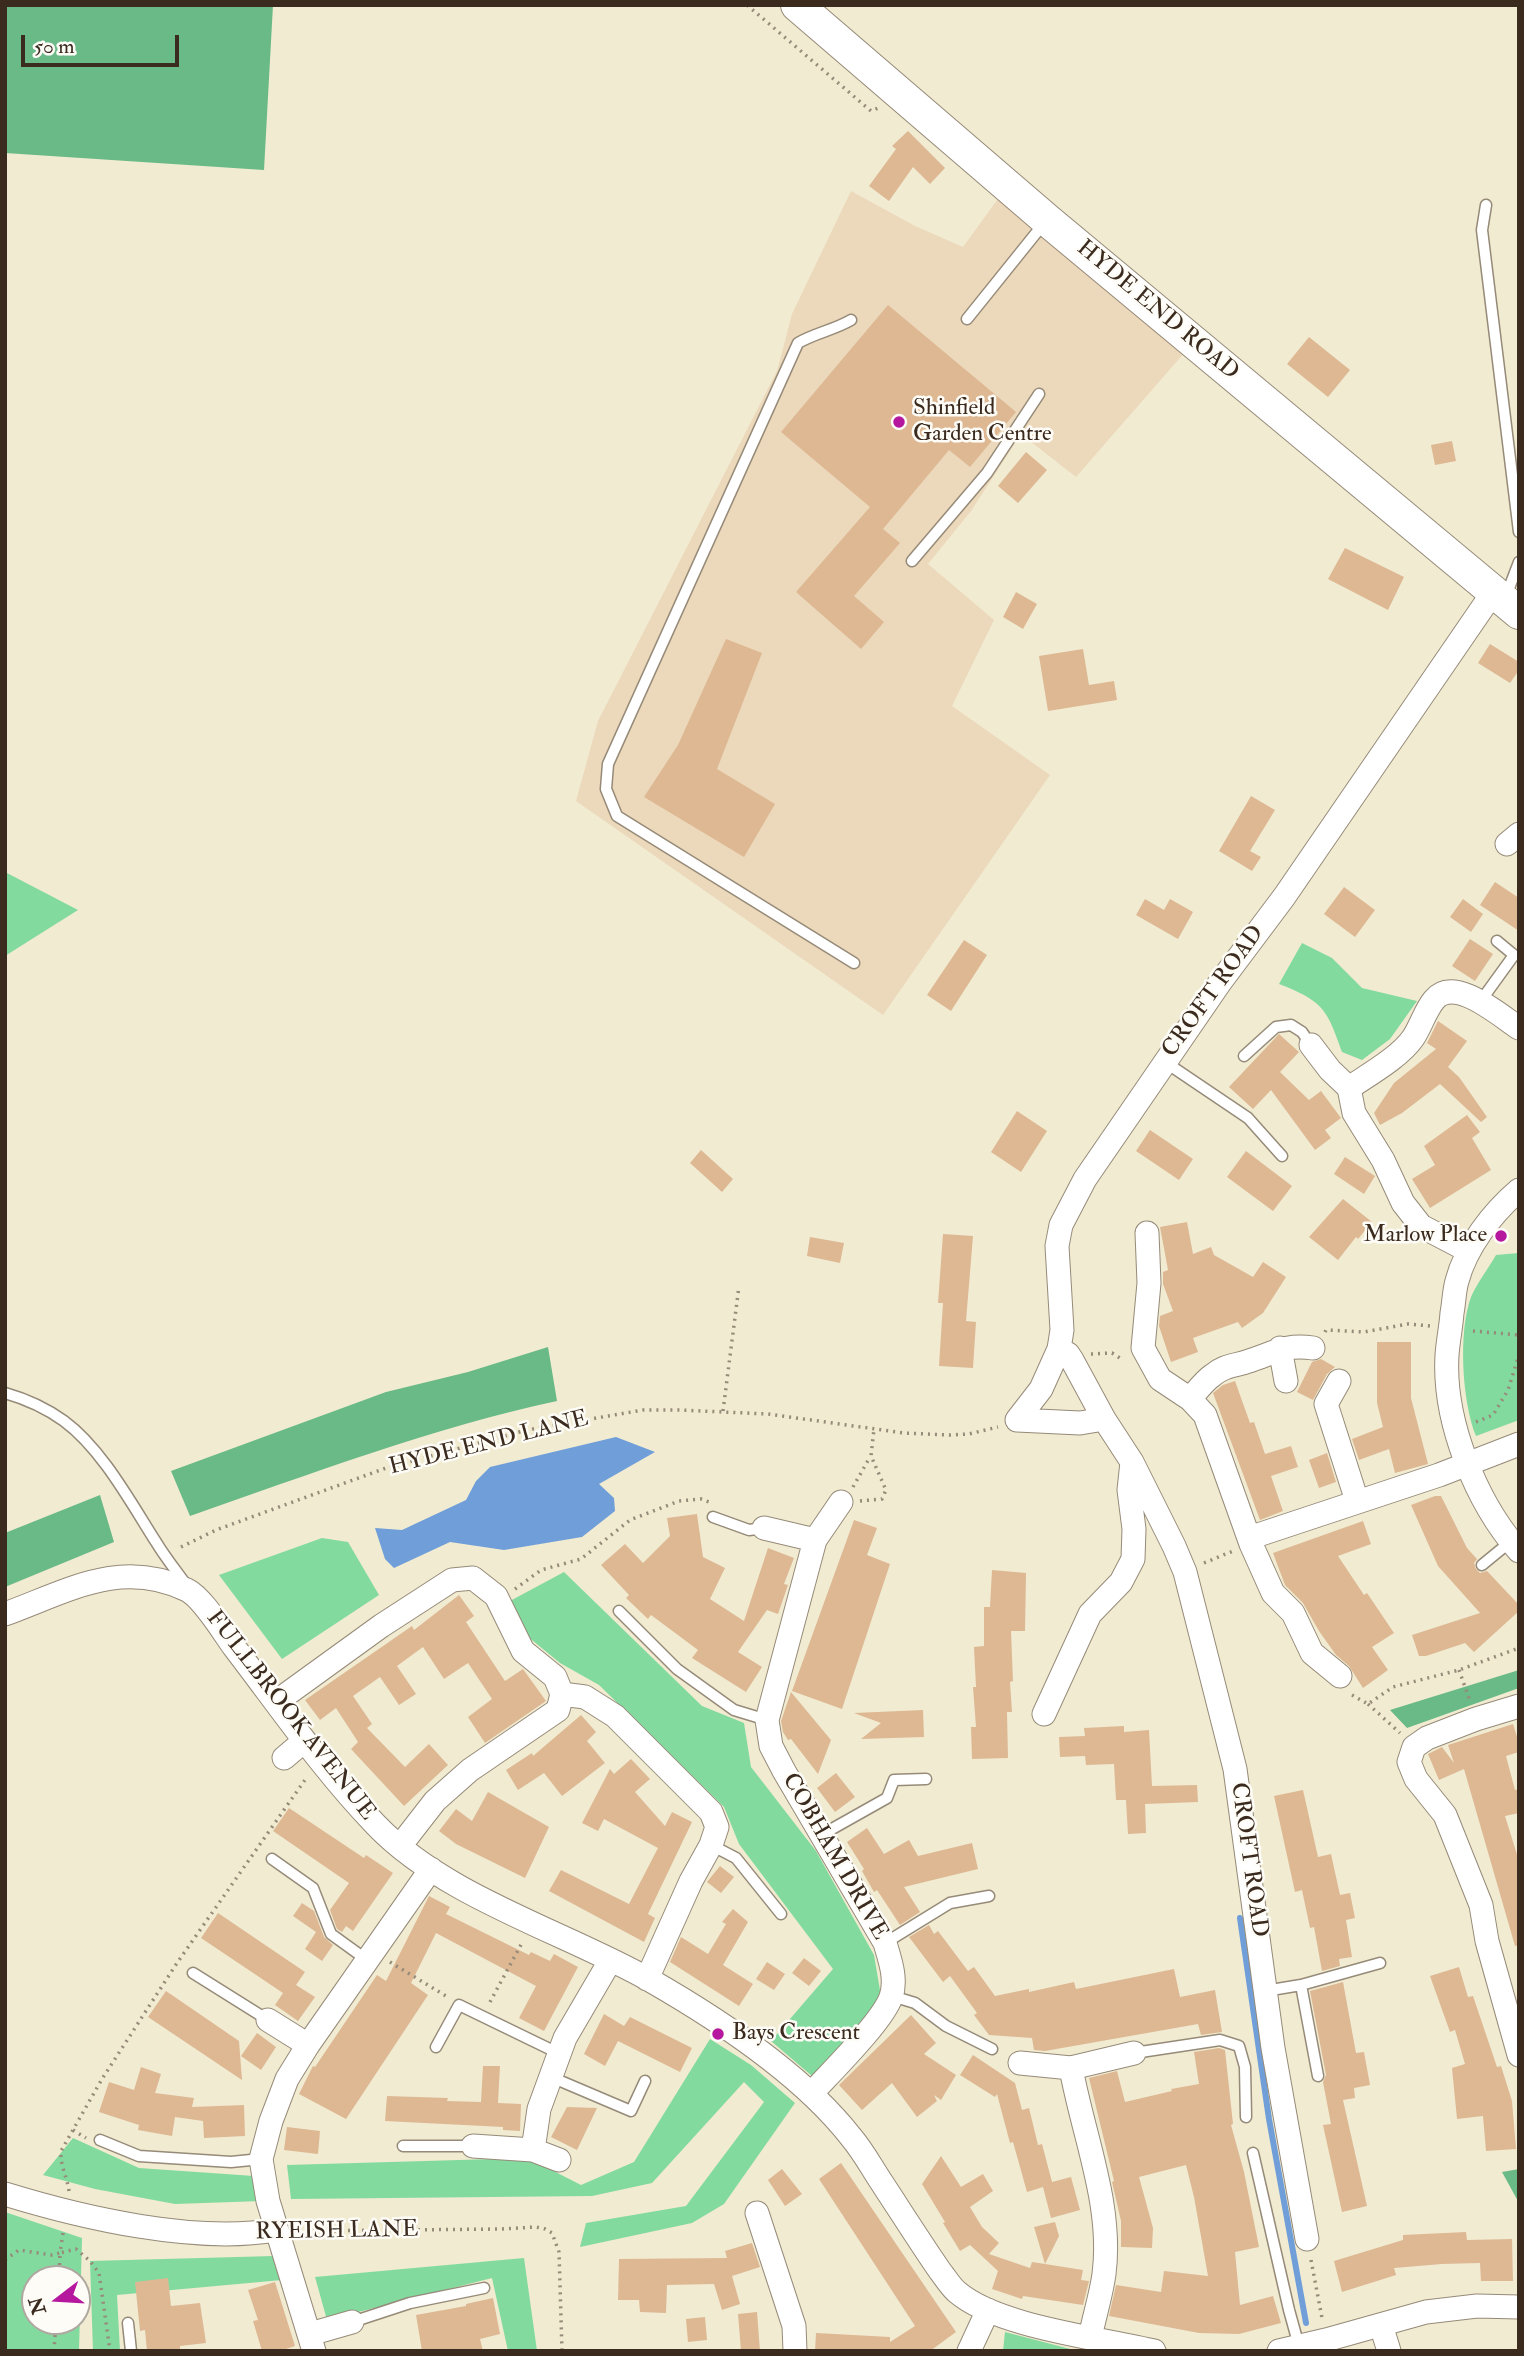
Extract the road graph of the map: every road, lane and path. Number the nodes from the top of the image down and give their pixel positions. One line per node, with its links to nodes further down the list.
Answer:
1 (747, 5): 3 (path)
2 (797, 5): 3 (main road, HYDE END ROAD)
3 (907, 100): 5 (main road, HYDE END ROAD)
4 (1486, 205): 9 (lane)
5 (1047, 219): 6 (lane); 12 (main road, HYDE END ROAD)
6 (967, 319)
7 (851, 320): 14 (lane)
8 (1039, 394): 10 (lane)
9 (1519, 532)
10 (912, 561)
11 (1519, 562): 12 (lane)
12 (1506, 602): 19 (street, CROFT ROAD)
13 (1497, 941): 15 (lane)
14 (853, 963)
15 (1480, 1002): 16 (street); 20 (street)
16 (1519, 1028)
17 (1311, 1045): 18 (lane); 20 (street)
18 (1244, 1056)
19 (1165, 1061): 21 (lane); 30 (street, CROFT ROAD)
20 (1349, 1088): 24 (street)
21 (1282, 1156)
22 (1519, 1190): 24 (street)
23 (1147, 1233): 32 (street)
24 (1469, 1251): 26 (street)
25 (739, 1286): 37 (path)
26 (1450, 1328): 27 (path); 29 (path); 41 (street)
27 (1519, 1335)
28 (1280, 1348): 29 (street); 33 (street); 36 (street)
29 (1313, 1348)
30 (1065, 1354): 32 (path); 38 (street, CROFT ROAD); 39 (street)
31 (1519, 1355): 41 (path)
32 (1152, 1368): 36 (street)
33 (1286, 1381)
34 (1339, 1381): 47 (street)
35 (5, 1393): 57 (lane)
36 (1190, 1399): 52 (street)
37 (723, 1411): 40 (path, HYDE END LANE); 54 (path, HYDE END LANE)
38 (1104, 1419): 39 (street); 44 (street, CROFT ROAD)
39 (1017, 1420): 40 (path, HYDE END LANE)
40 (874, 1429): 43 (path)
41 (1457, 1429): 45 (street)
42 (1519, 1444): 45 (street)
43 (871, 1456): 46 (path); 46 (path)
44 (1132, 1462): 56 (street, CROFT ROAD); 68 (street)
45 (1466, 1464): 47 (street); 53 (street)
46 (846, 1496): 51 (street, COBHAM DRIVE)
47 (1357, 1501): 52 (street)
48 (714, 1504): 58 (path)
49 (713, 1517): 50 (lane)
50 (764, 1528): 51 (street)
51 (815, 1540): 70 (street, COBHAM DRIVE)
52 (1250, 1541): 56 (path); 63 (street)
53 (1515, 1546): 55 (lane)
54 (181, 1547)
55 (1482, 1565)
56 (1185, 1572): 91 (street, CROFT ROAD)
57 (191, 1591): 60 (street); 65 (street, FULLBROOK AVENUE)
58 (496, 1596): 64 (street); 65 (street)
59 (619, 1611): 70 (lane)
60 (5, 1614)
61 (1519, 1648): 62 (path)
62 (1459, 1670): 66 (path); 69 (path)
63 (1346, 1685): 66 (path)
64 (562, 1694): 77 (street); 78 (street)
65 (276, 1702): 71 (street, FULLBROOK AVENUE)
66 (1368, 1703): 72 (path)
67 (1519, 1706): 69 (street)
68 (1044, 1714)
69 (1476, 1719): 72 (street)
70 (767, 1720): 76 (street, COBHAM DRIVE)
71 (304, 1741): 73 (street); 74 (street, FULLBROOK AVENUE)
72 (1414, 1746): 101 (street)
73 (284, 1758)
74 (320, 1762): 78 (street, FULLBROOK AVENUE); 117 (path)
75 (926, 1779): 76 (lane)
76 (823, 1834): 84 (street, COBHAM DRIVE)
77 (711, 1845): 82 (lane); 89 (street)
78 (400, 1846): 80 (street, FULLBROOK AVENUE)
79 (271, 1859): 85 (lane)
80 (430, 1869): 83 (street, FULLBROOK AVENUE); 85 (street)
81 (989, 1896): 84 (lane)
82 (780, 1914)
83 (533, 1922): 86 (street, FULLBROOK AVENUE); 94 (path)
84 (885, 1943): 92 (street, COBHAM DRIVE)
85 (370, 1956): 93 (path); 96 (street)
86 (610, 1961): 89 (street, FULLBROOK AVENUE); 100 (street)
87 (1380, 1963): 90 (lane)
88 (193, 1973): 95 (lane)
89 (647, 1979): 107 (street, FULLBROOK AVENUE)
90 (1301, 1985): 91 (lane); 104 (lane)
91 (1265, 1991): 120 (street, CROFT ROAD)
92 (892, 1996): 98 (lane); 107 (street)
93 (459, 2005): 94 (lane); 97 (lane)
94 (482, 2016): 100 (lane)
95 (268, 2020): 96 (street)
96 (308, 2045): 114 (street)
97 (436, 2047)
98 (992, 2049)
99 (1134, 2053): 103 (street); 108 (lane)
100 (559, 2054): 105 (street)
101 (1519, 2055)
102 (1020, 2063): 103 (street)
103 (1071, 2068): 131 (street)
104 (1318, 2076)
105 (551, 2077): 106 (lane); 112 (street)
106 (645, 2081)
107 (811, 2094): 126 (street, FULLBROOK AVENUE)
108 (1246, 2117)
109 (100, 2140): 114 (lane)
110 (403, 2146): 111 (lane)
111 (473, 2146): 112 (street)
112 (533, 2150): 115 (street)
113 (1253, 2153): 133 (lane)
114 (261, 2159): 119 (street)
115 (559, 2160)
116 (5, 2194): 117 (street, RYEISH LANE)
117 (66, 2210): 119 (street, RYEISH LANE); 121 (path)
118 (757, 2213): 137 (street)
119 (276, 2230): 132 (street); 136 (path, RYEISH LANE)
120 (1307, 2239): 128 (path)
121 (60, 2253): 122 (path); 123 (path); 134 (path)
122 (5, 2260)
123 (60, 2265)
124 (484, 2288): 127 (lane)
125 (1519, 2307): 130 (street)
126 (988, 2310): 131 (street, FULLBROOK AVENUE); 138 (street)
127 (352, 2322): 132 (street)
128 (1322, 2322)
129 (128, 2323): 135 (lane)
130 (1381, 2325): 133 (street); 140 (street)
131 (1090, 2338): 139 (street, FULLBROOK AVENUE)
132 (312, 2343)
133 (1289, 2348)
134 (110, 2351)
135 (131, 2351)
136 (562, 2351)
137 (795, 2351)
138 (969, 2351)
139 (1154, 2351)
140 (1389, 2351)

